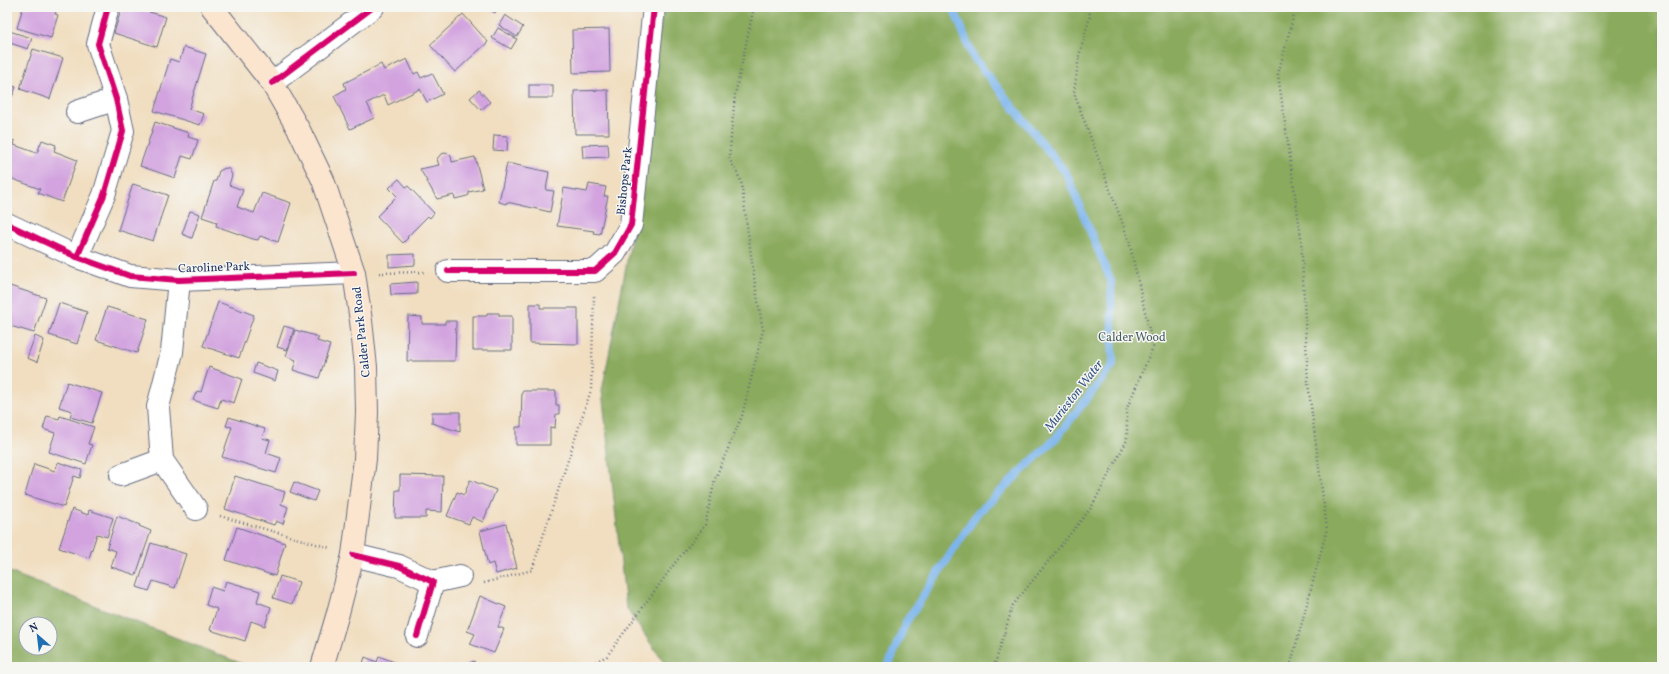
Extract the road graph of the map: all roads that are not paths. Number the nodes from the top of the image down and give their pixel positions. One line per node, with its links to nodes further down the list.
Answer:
1 (108, 7): 6 (street)
2 (212, 7): 5 (main road, Calder Park Road)
3 (373, 7): 5 (street)
4 (654, 7): 10 (street, Bishops Park)
5 (272, 83): 11 (main road, Calder Park Road)
6 (116, 98): 7 (street); 9 (street)
7 (77, 112)
8 (7, 224): 9 (street, Caroline Park)
9 (77, 257): 12 (street, Caroline Park)
10 (448, 271)
11 (354, 273): 12 (street, Caroline Park); 16 (main road, Calder Park Road)
12 (179, 280): 13 (street, Caroline Park)
13 (162, 460): 14 (street); 15 (street)
14 (121, 475)
15 (196, 509)
16 (352, 555): 18 (street); 20 (main road, Calder Park Road)
17 (460, 576): 18 (street)
18 (433, 582): 19 (street)
19 (417, 636)
20 (322, 667)

